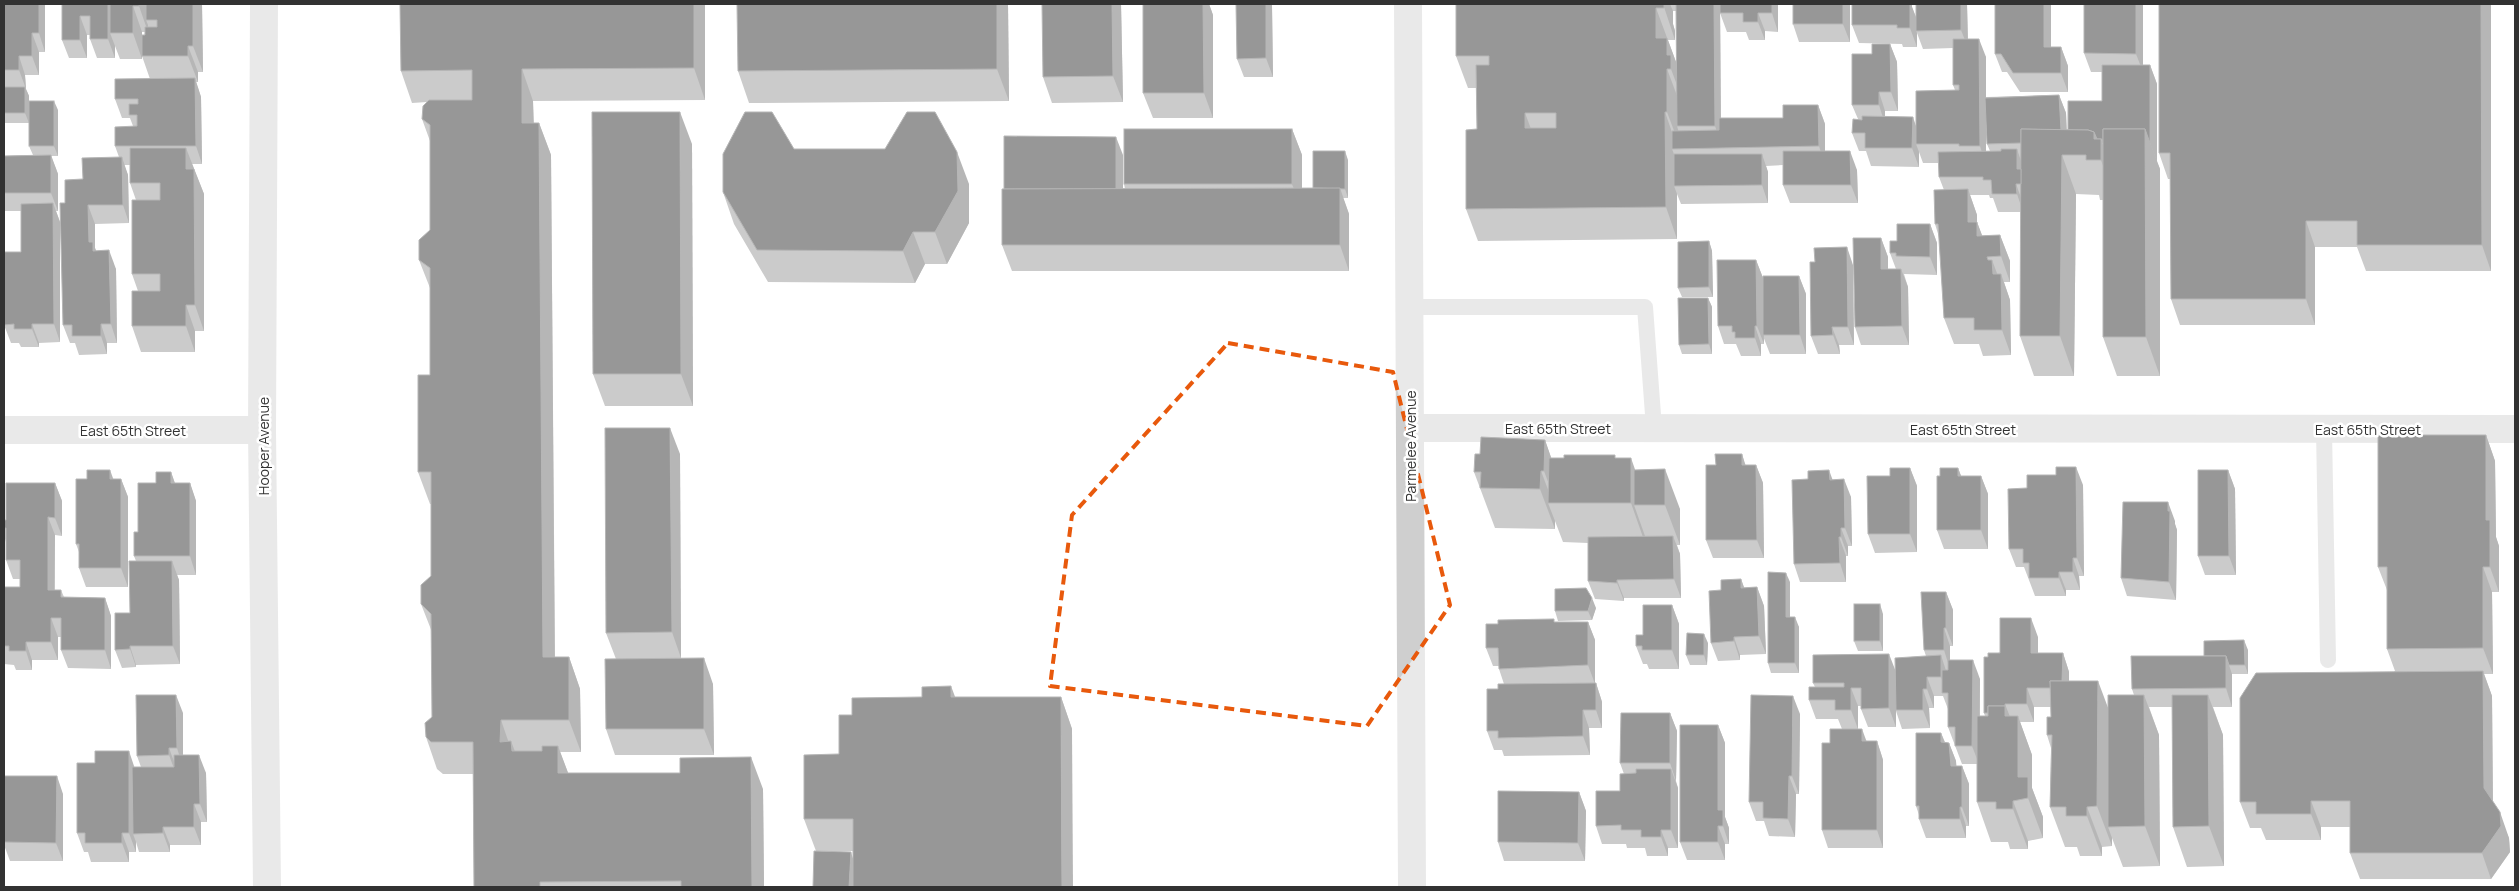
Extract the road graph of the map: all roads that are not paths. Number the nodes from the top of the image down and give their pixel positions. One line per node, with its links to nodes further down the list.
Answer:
1 (264, 4): 8 (street, Hooper Avenue)
2 (1408, 4): 3 (street, Parmelee Avenue)
3 (1409, 307): 4 (street, Parmelee Avenue); 5 (lane)
4 (1410, 428): 5 (street, East 65th Street); 12 (street, Parmelee Avenue)
5 (1654, 428): 6 (street, East 65th Street)
6 (2324, 429): 9 (street, East 65th Street); 10 (lane)
7 (4, 430): 8 (street, East 65th Street)
8 (262, 430): 11 (street, Hooper Avenue)
9 (2515, 430)
10 (2328, 660)
11 (267, 887)
12 (1412, 887)

